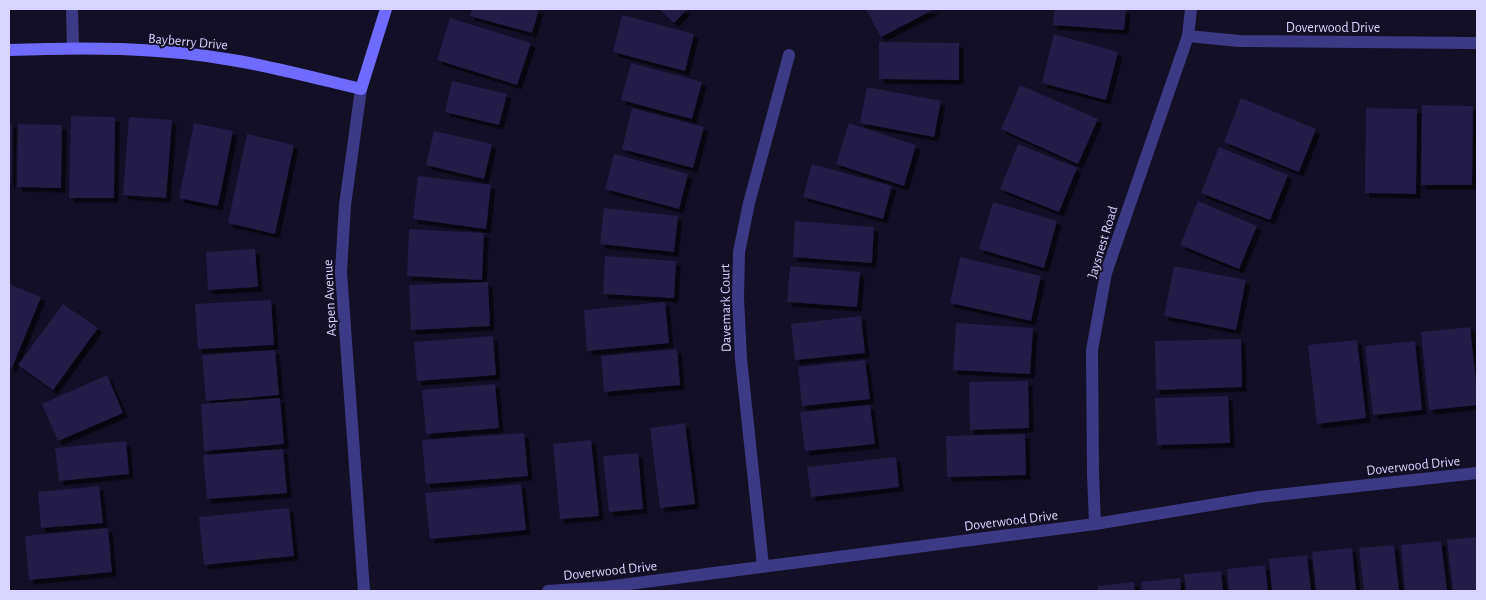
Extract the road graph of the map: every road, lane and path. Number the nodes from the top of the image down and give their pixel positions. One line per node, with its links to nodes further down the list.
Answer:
1 (72, 9): 6 (street)
2 (386, 9): 9 (street, Aspen Avenue)
3 (1191, 9): 4 (street, Jaysnest Road)
4 (1188, 36): 5 (street, Doverwood Drive); 11 (street, Jaysnest Road)
5 (1477, 43)
6 (73, 48): 7 (street, Bayberry Drive); 9 (street, Bayberry Drive)
7 (9, 50)
8 (789, 55): 12 (street, Davemark Court)
9 (361, 89): 13 (street, Aspen Avenue)
10 (1477, 472): 11 (street, Doverwood Drive)
11 (1095, 524): 12 (street, Doverwood Drive)
12 (764, 566): 14 (street, Doverwood Drive)
13 (364, 591)
14 (548, 591)

